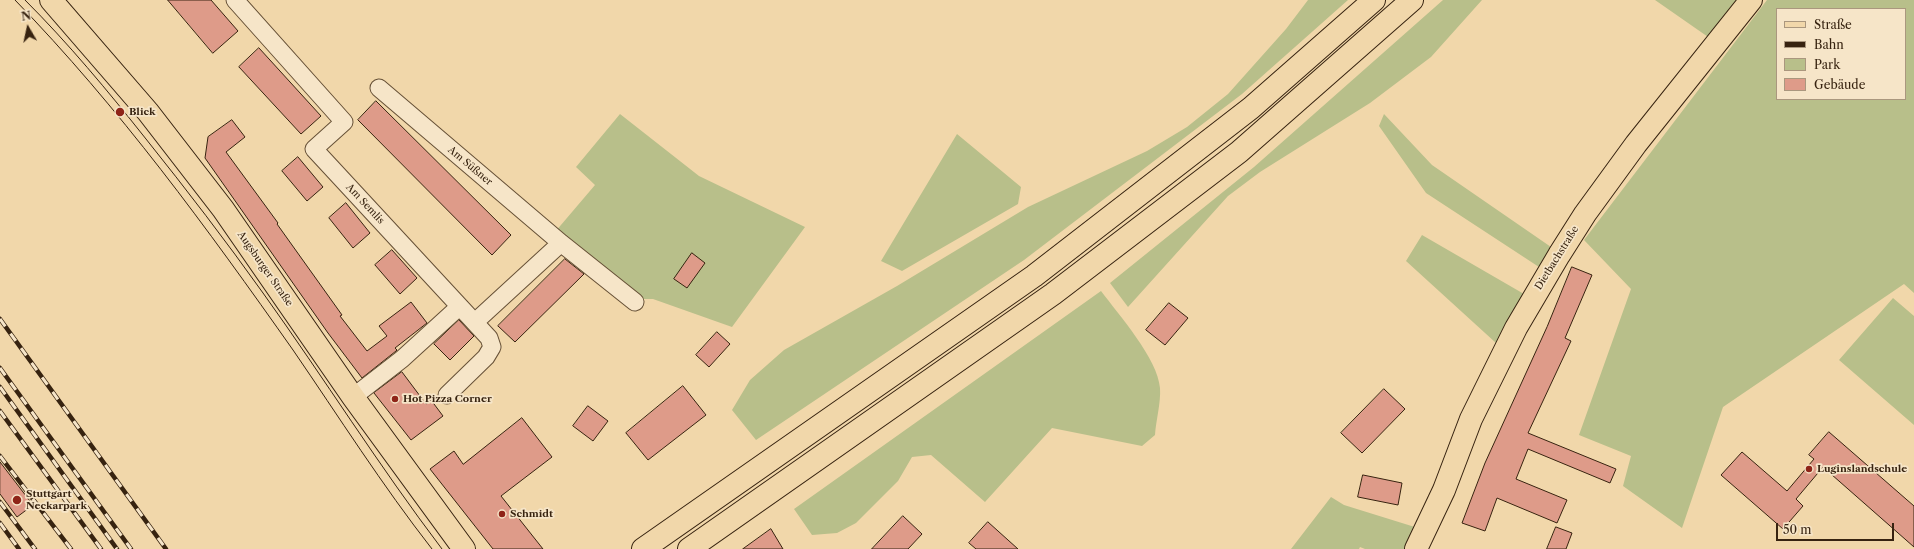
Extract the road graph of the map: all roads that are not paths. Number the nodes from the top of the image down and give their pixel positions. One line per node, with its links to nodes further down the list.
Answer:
1 (51, 0): 12 (main road, Augsburger Straße)
2 (235, 0): 9 (street, Am Semlis)
3 (1374, 0): 14 (main road)
4 (1412, 0): 15 (main road)
5 (1751, 0): 16 (main road, Dietbachstraße)
6 (379, 88): 7 (street, Am Süßner)
7 (561, 243): 8 (street, Am Süßner); 10 (street)
8 (635, 302)
9 (459, 307): 10 (street); 12 (street)
10 (475, 322): 11 (street)
11 (447, 395)
12 (353, 397): 13 (main road, Augsburger Straße)
13 (464, 549)
14 (643, 549)
15 (689, 549)
16 (1416, 549)

